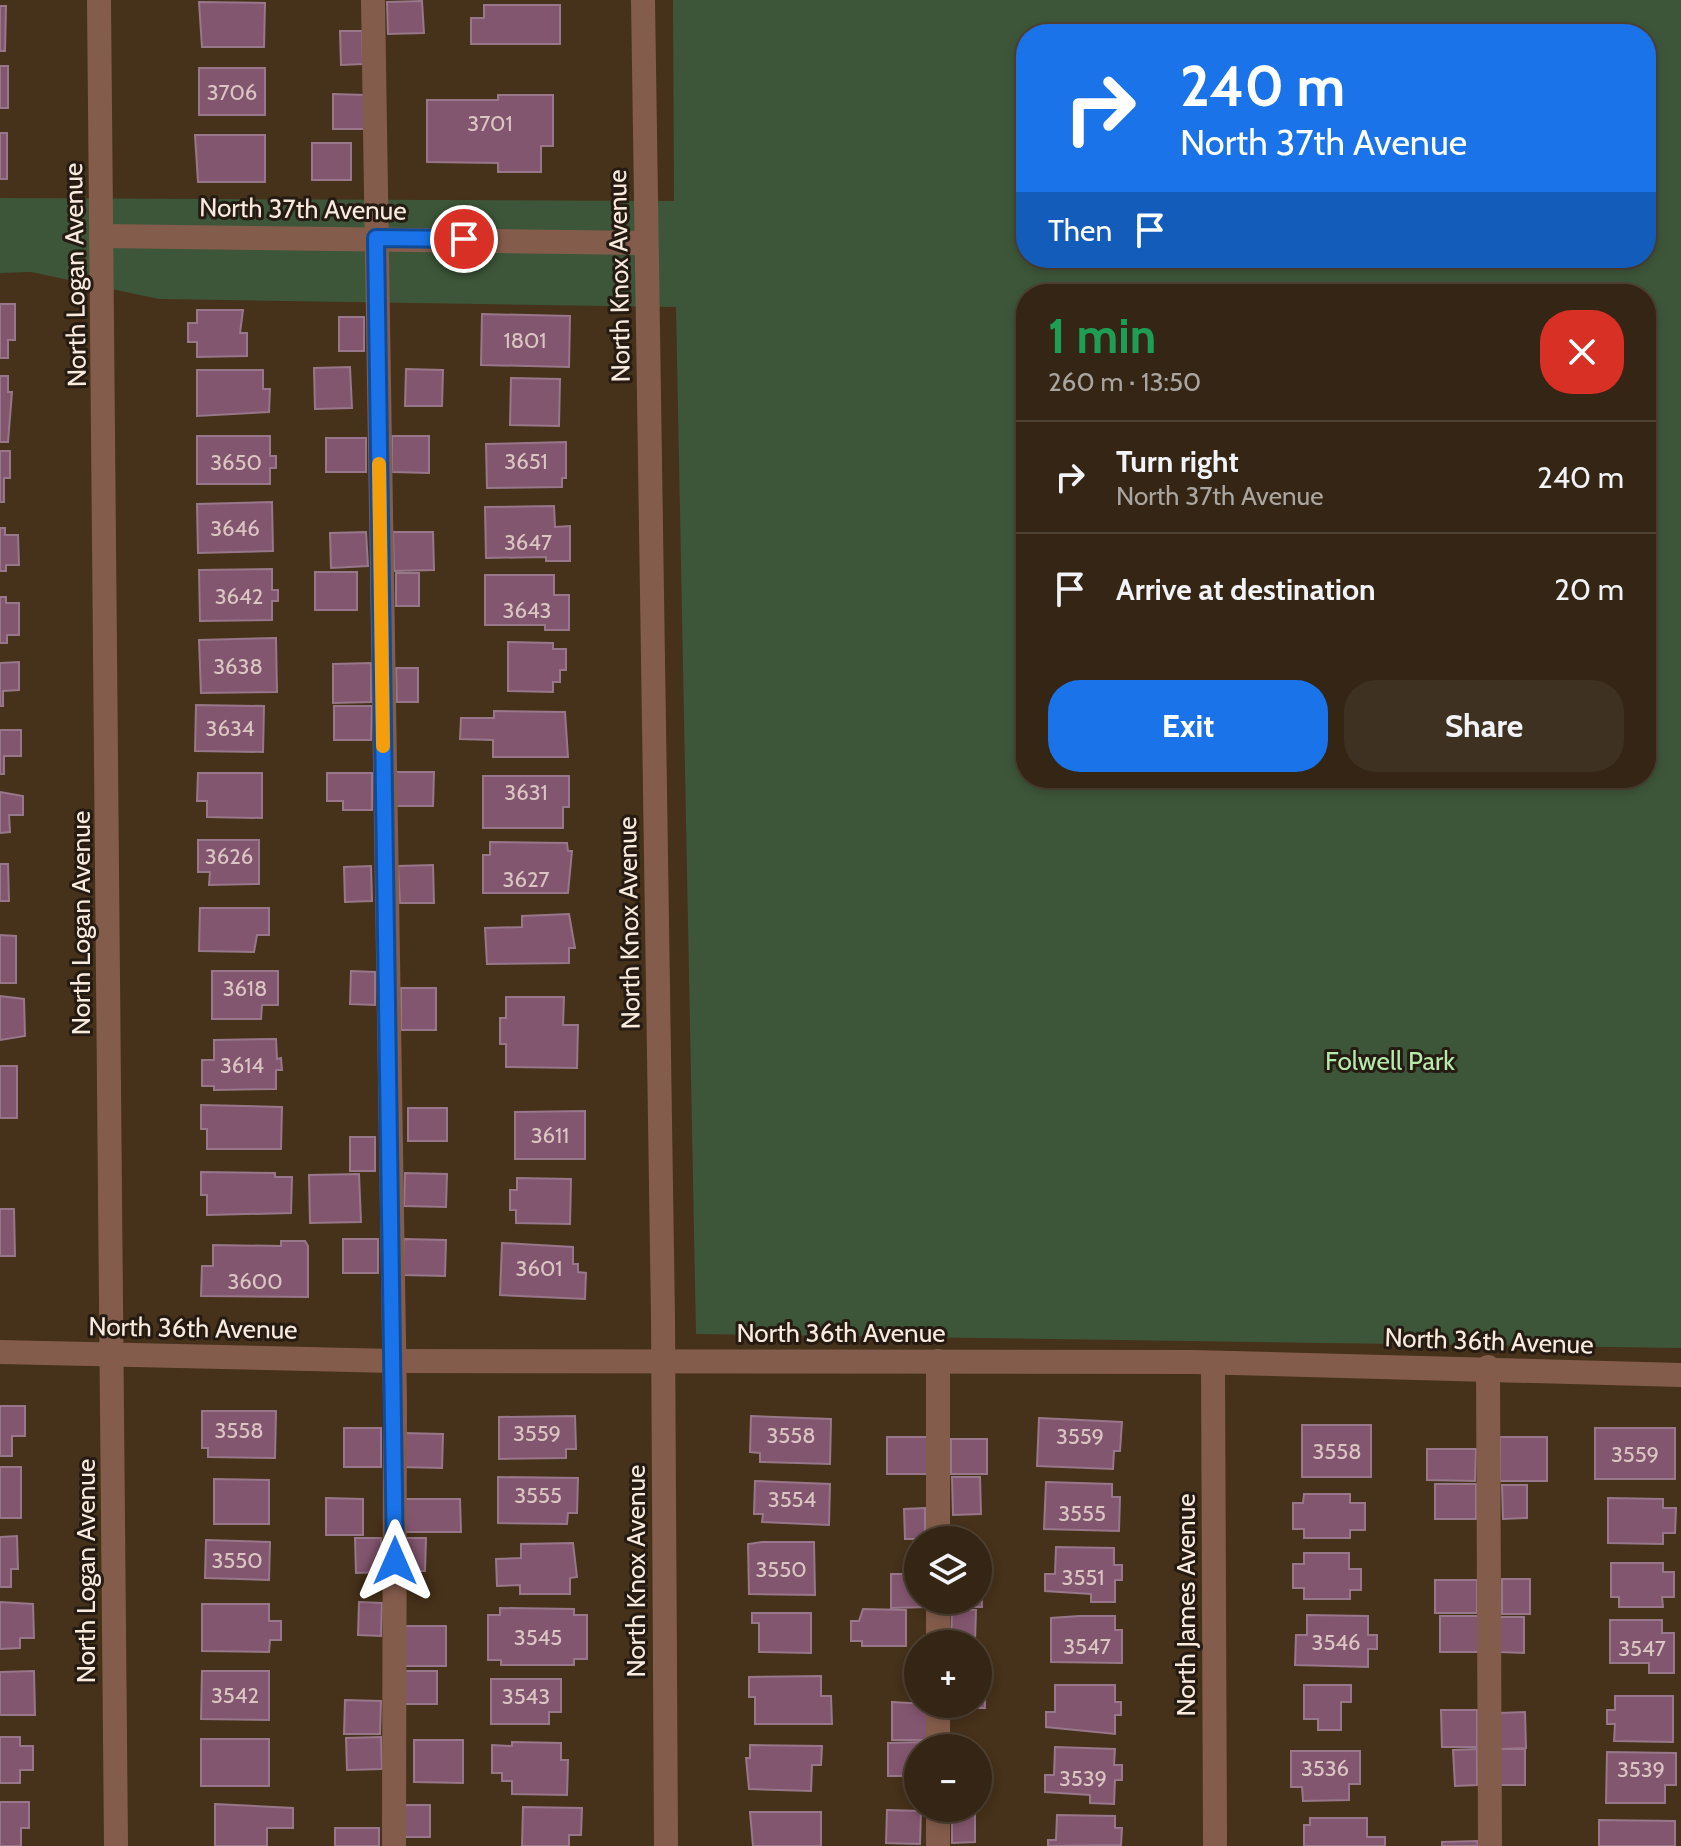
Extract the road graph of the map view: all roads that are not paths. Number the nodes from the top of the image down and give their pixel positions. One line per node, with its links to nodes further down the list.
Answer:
1 (99, 0): 4 (street, North Logan Avenue)
2 (373, 0): 5 (street)
3 (643, 0): 6 (street, North Knox Avenue)
4 (103, 236): 5 (street, North 37th Avenue); 8 (street, North Logan Avenue)
5 (376, 238): 6 (street, North 37th Avenue); 9 (street)
6 (646, 243): 10 (street, North Knox Avenue)
7 (0, 1352): 8 (street, North 36th Avenue)
8 (113, 1353): 9 (street, North 36th Avenue); 17 (street, North Logan Avenue)
9 (393, 1361): 10 (street, North 36th Avenue); 18 (street)
10 (663, 1361): 11 (street, North 36th Avenue); 19 (street, North Knox Avenue)
11 (938, 1361): 12 (street, North 36th Avenue); 15 (street)
12 (1213, 1363): 13 (street, North 36th Avenue); 21 (street, North James Avenue)
13 (1488, 1367): 14 (street, North 36th Avenue); 22 (street)
14 (1681, 1375)
15 (938, 1526)
16 (938, 1822): 20 (street)
17 (116, 1846)
18 (394, 1846)
19 (666, 1846)
20 (938, 1846)
21 (1215, 1846)
22 (1490, 1846)

